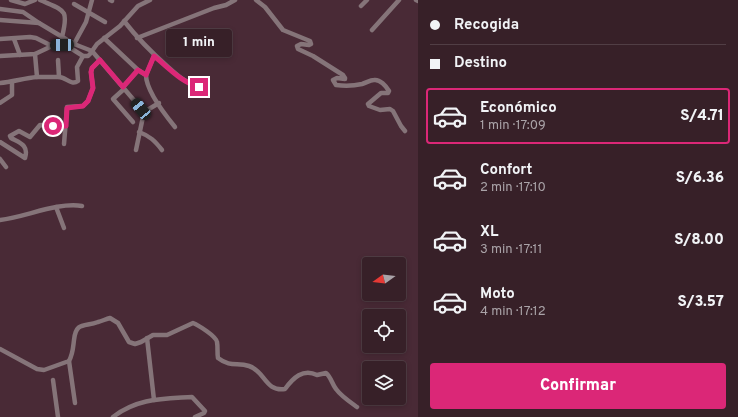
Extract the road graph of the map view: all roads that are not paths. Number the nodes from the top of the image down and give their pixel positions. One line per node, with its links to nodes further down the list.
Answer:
1 (11, 0): 2 (street)
2 (35, 0)
3 (40, 0): 19 (street)
4 (92, 0): 13 (street)
5 (150, 0): 16 (street)
6 (235, 0): 21 (street)
7 (256, 0): 48 (street)
8 (367, 0): 11 (street)
9 (399, 0): 18 (street)
10 (74, 4): 13 (street)
11 (361, 6)
12 (0, 9): 17 (street)
13 (89, 12): 15 (street); 24 (street)
14 (0, 20): 17 (street)
15 (105, 22)
16 (124, 22): 20 (street); 21 (street)
17 (39, 23): 19 (street)
18 (372, 30)
19 (62, 37): 24 (street)
20 (104, 38): 26 (street); 34 (street)
21 (137, 38): 31 (street)
22 (0, 39): 23 (street)
23 (14, 39): 25 (street); 28 (street)
24 (74, 44): 26 (street)
25 (52, 46): 27 (street); 30 (street)
26 (92, 51): 30 (street); 33 (street)
27 (35, 54): 28 (street); 36 (street)
28 (20, 55): 29 (street)
29 (0, 56)
30 (84, 56): 37 (street)
31 (154, 56): 35 (street); 40 (street)
32 (58, 60): 37 (street)
33 (100, 60): 41 (street); 46 (street)
34 (138, 70): 35 (street); 41 (street)
35 (146, 75): 43 (street)
36 (37, 77): 37 (street); 38 (street)
37 (59, 77)
38 (12, 82): 39 (street); 42 (street)
39 (0, 83)
40 (199, 87)
41 (123, 88): 44 (street); 45 (street)
42 (0, 103)
43 (159, 104): 44 (street); 47 (street)
44 (144, 112): 49 (street)
45 (133, 122)
46 (66, 126): 50 (street); 51 (street)
47 (175, 128)
48 (405, 131)
49 (139, 132): 52 (street); 53 (street)
50 (0, 142)
51 (64, 144)
52 (136, 150)
53 (162, 150)
54 (0, 159): 55 (street)
55 (6, 167)
56 (82, 206): 57 (street)
57 (56, 207): 58 (street); 59 (street)
58 (0, 220)
59 (64, 228)
60 (147, 338): 62 (street); 64 (street); 66 (street)
61 (0, 349): 62 (street)
62 (69, 361): 65 (street)
63 (53, 380): 67 (street)
64 (154, 400): 68 (street); 69 (street)
65 (75, 404)
66 (356, 407)
67 (58, 417)
68 (113, 417)
69 (195, 417)

